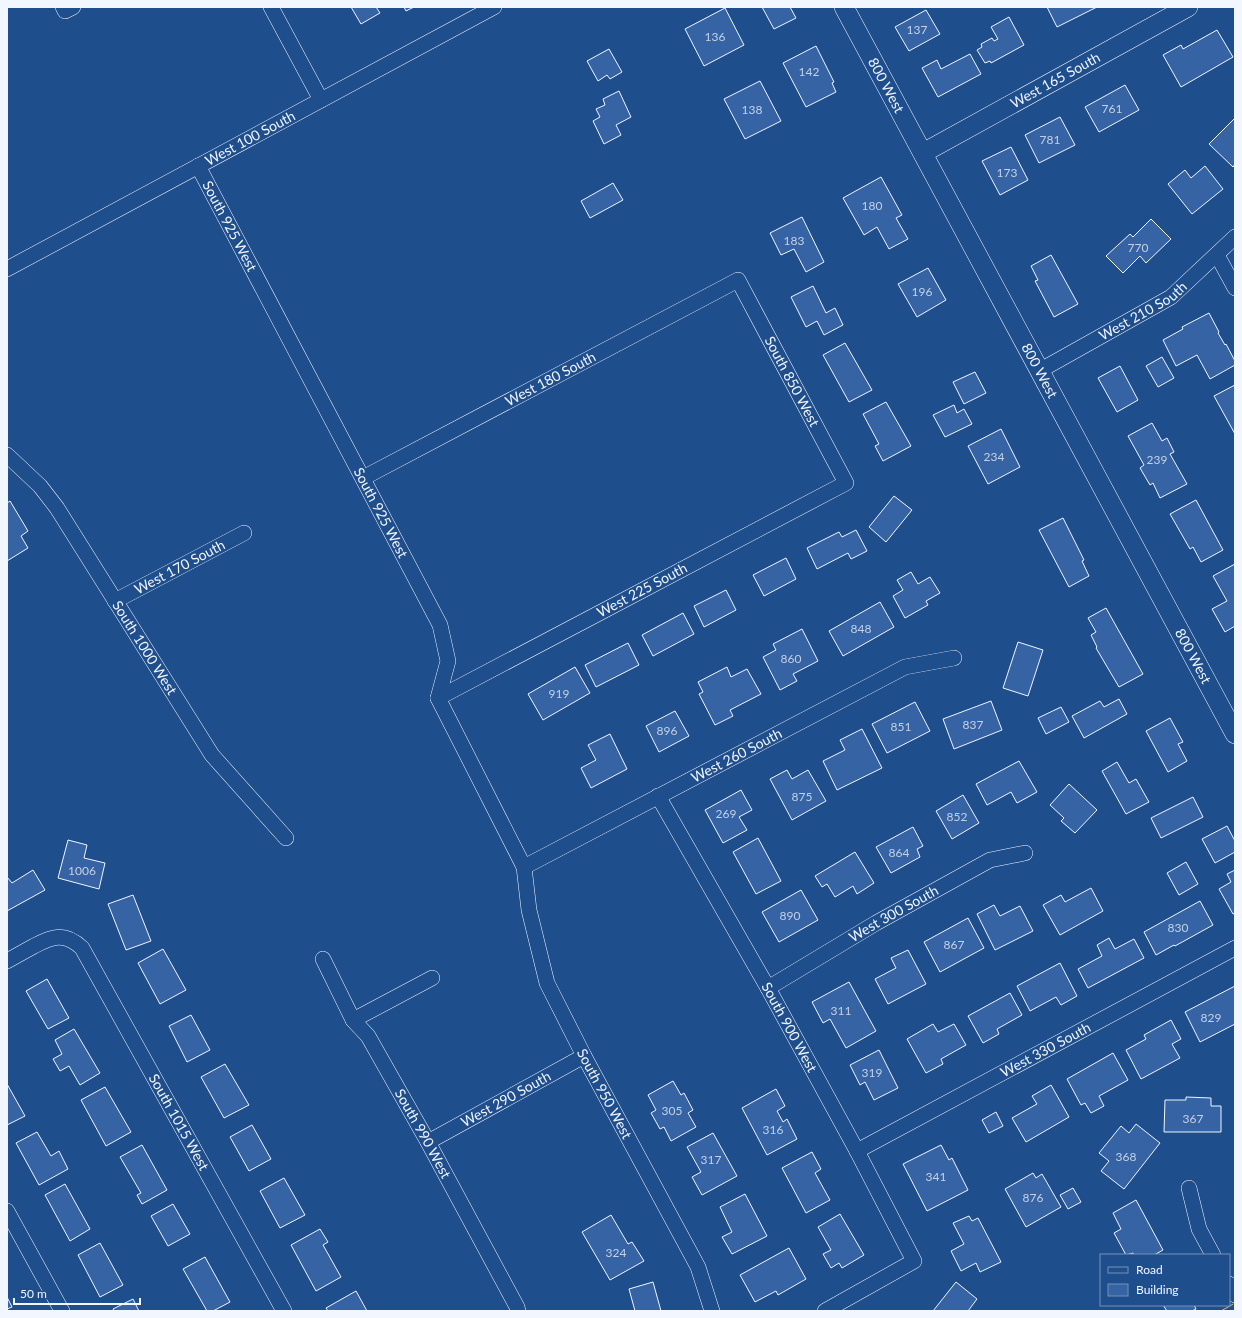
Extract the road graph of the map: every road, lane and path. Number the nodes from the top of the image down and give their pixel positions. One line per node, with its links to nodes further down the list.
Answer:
1 (271, 7): 5 (street)
2 (494, 7): 5 (street, West 100 South)
3 (844, 7): 6 (street, 800 West)
4 (1188, 7): 6 (street, West 165 South)
5 (321, 100): 7 (street, West 100 South)
6 (923, 154): 13 (street, 800 West)
7 (198, 166): 10 (street, West 100 South); 15 (street, South 925 West)
8 (1235, 238): 9 (street, West 210 South)
9 (1217, 255): 12 (street); 13 (street, West 210 South)
10 (7, 269)
11 (738, 280): 15 (street, West 180 South); 16 (street, South 850 West)
12 (1235, 288)
13 (1039, 371): 21 (street, 800 West)
14 (7, 455): 18 (street, South 1000 West)
15 (364, 478): 20 (street, South 925 West)
16 (846, 483): 20 (street, West 225 South)
17 (244, 533): 18 (street, West 170 South)
18 (114, 601): 23 (street, South 1000 West)
19 (954, 658): 22 (street, West 260 South)
20 (438, 698): 25 (street)
21 (1235, 734)
22 (658, 796): 25 (street, West 260 South); 30 (street, South 900 West)
23 (286, 838)
24 (1025, 853): 30 (street, West 300 South)
25 (524, 867): 32 (street, South 950 West)
26 (1235, 948): 34 (street, West 330 South)
27 (323, 959): 31 (street, South 990 West)
28 (7, 961): 41 (street, South 1015 West)
29 (432, 978): 31 (street)
30 (768, 988): 34 (street, South 900 West)
31 (353, 1020): 33 (street, South 990 West)
32 (584, 1056): 33 (street, West 290 South); 43 (street, South 950 West)
33 (428, 1142): 42 (street, South 990 West)
34 (857, 1151): 44 (street, South 900 West)
35 (1189, 1188): 37 (street)
36 (7, 1211): 40 (street)
37 (1212, 1254)
38 (1230, 1286): 39 (street)
39 (1235, 1295)
40 (62, 1311)
41 (284, 1311)
42 (518, 1311)
43 (712, 1311)
44 (825, 1311)

